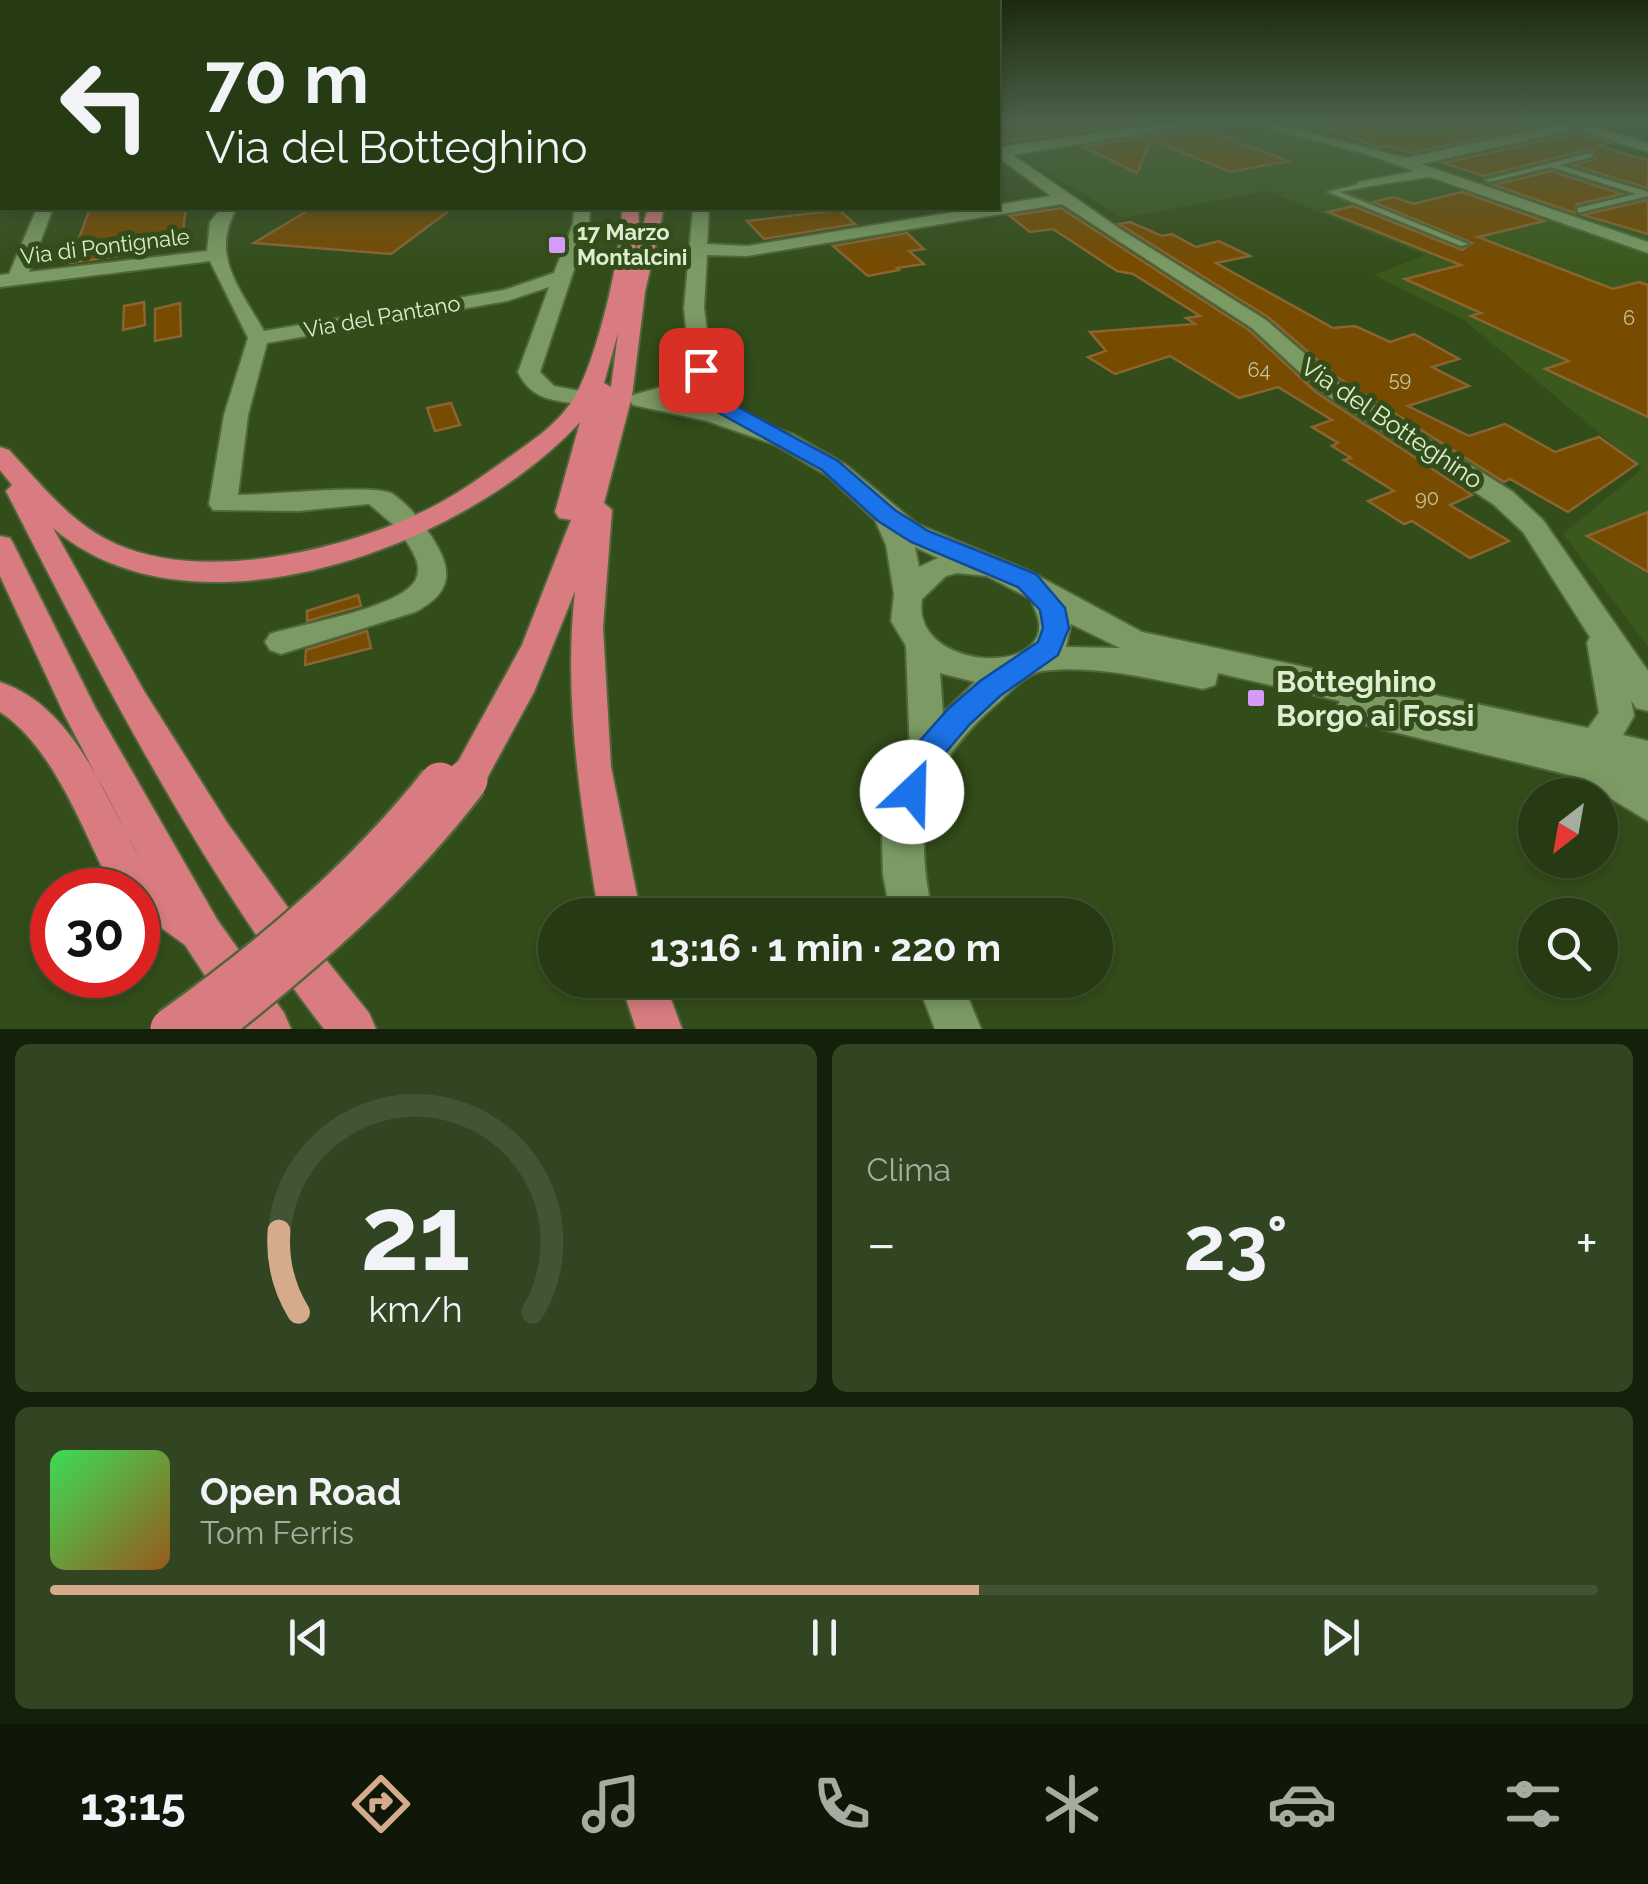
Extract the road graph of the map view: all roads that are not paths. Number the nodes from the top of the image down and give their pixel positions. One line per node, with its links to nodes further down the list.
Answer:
1 (1025, 169): 9 (street, Via del Botteghino)
2 (1424, 169): 5 (street)
3 (1535, 169): 6 (lane)
4 (1564, 169): 18 (lane)
5 (1432, 172): 7 (street); 8 (street)
6 (1490, 180): 7 (street); 18 (street)
7 (1465, 184): 19 (street)
8 (1363, 186): 20 (lane)
9 (1068, 198): 10 (street); 40 (street, Via del Botteghino)
10 (1000, 209)
11 (44, 210): 25 (street)
12 (228, 210): 23 (street)
13 (582, 210): 24 (street)
14 (630, 210): 29 (highway)
15 (656, 210): 34 (highway)
16 (702, 210): 22 (street)
17 (997, 210): 22 (street)
18 (1581, 210): 19 (street)
19 (1557, 216): 21 (street)
20 (1464, 244)
21 (1648, 248)
22 (697, 249): 30 (street)
23 (215, 255): 25 (street, Via di Pontignale); 28 (street)
24 (562, 276): 26 (street, Via del Pantano); 27 (street)
25 (8, 280)
26 (506, 295): 27 (street, Via del Pantano); 28 (street, Via del Pantano)
27 (552, 306): 31 (street)
28 (258, 338): 41 (street)
29 (601, 358): 33 (highway); 50 (highway)
30 (701, 370): 32 (street); 32 (street)
31 (572, 396)
32 (752, 424): 35 (street)
33 (0, 454): 60 (highway)
34 (604, 461): 50 (highway); 52 (highway)
35 (886, 516): 37 (street); 38 (street)
36 (0, 545): 54 (highway)
37 (984, 565): 38 (street); 39 (street)
38 (910, 594): 42 (street)
39 (1044, 594): 43 (street); 46 (street)
40 (1601, 631): 45 (street, Via del Botteghino); 46 (street, Via del Botteghino)
41 (281, 642)
42 (922, 645): 43 (street); 47 (street)
43 (1027, 664): 46 (street); 47 (street)
44 (0, 695): 54 (highway)
45 (1648, 698)
46 (1584, 751): 48 (street); 49 (street); 51 (street)
47 (927, 752): 53 (street)
48 (1648, 756)
49 (1648, 778)
50 (454, 782): 57 (highway, bridge); 58 (highway, bridge)
51 (1648, 804)
52 (617, 898)
53 (909, 898)
54 (202, 936): 59 (highway)
55 (648, 998): 61 (highway)
56 (945, 998): 62 (street)
57 (171, 1029)
58 (208, 1029)
59 (268, 1029)
60 (353, 1029)
61 (659, 1029)
62 (958, 1029)

